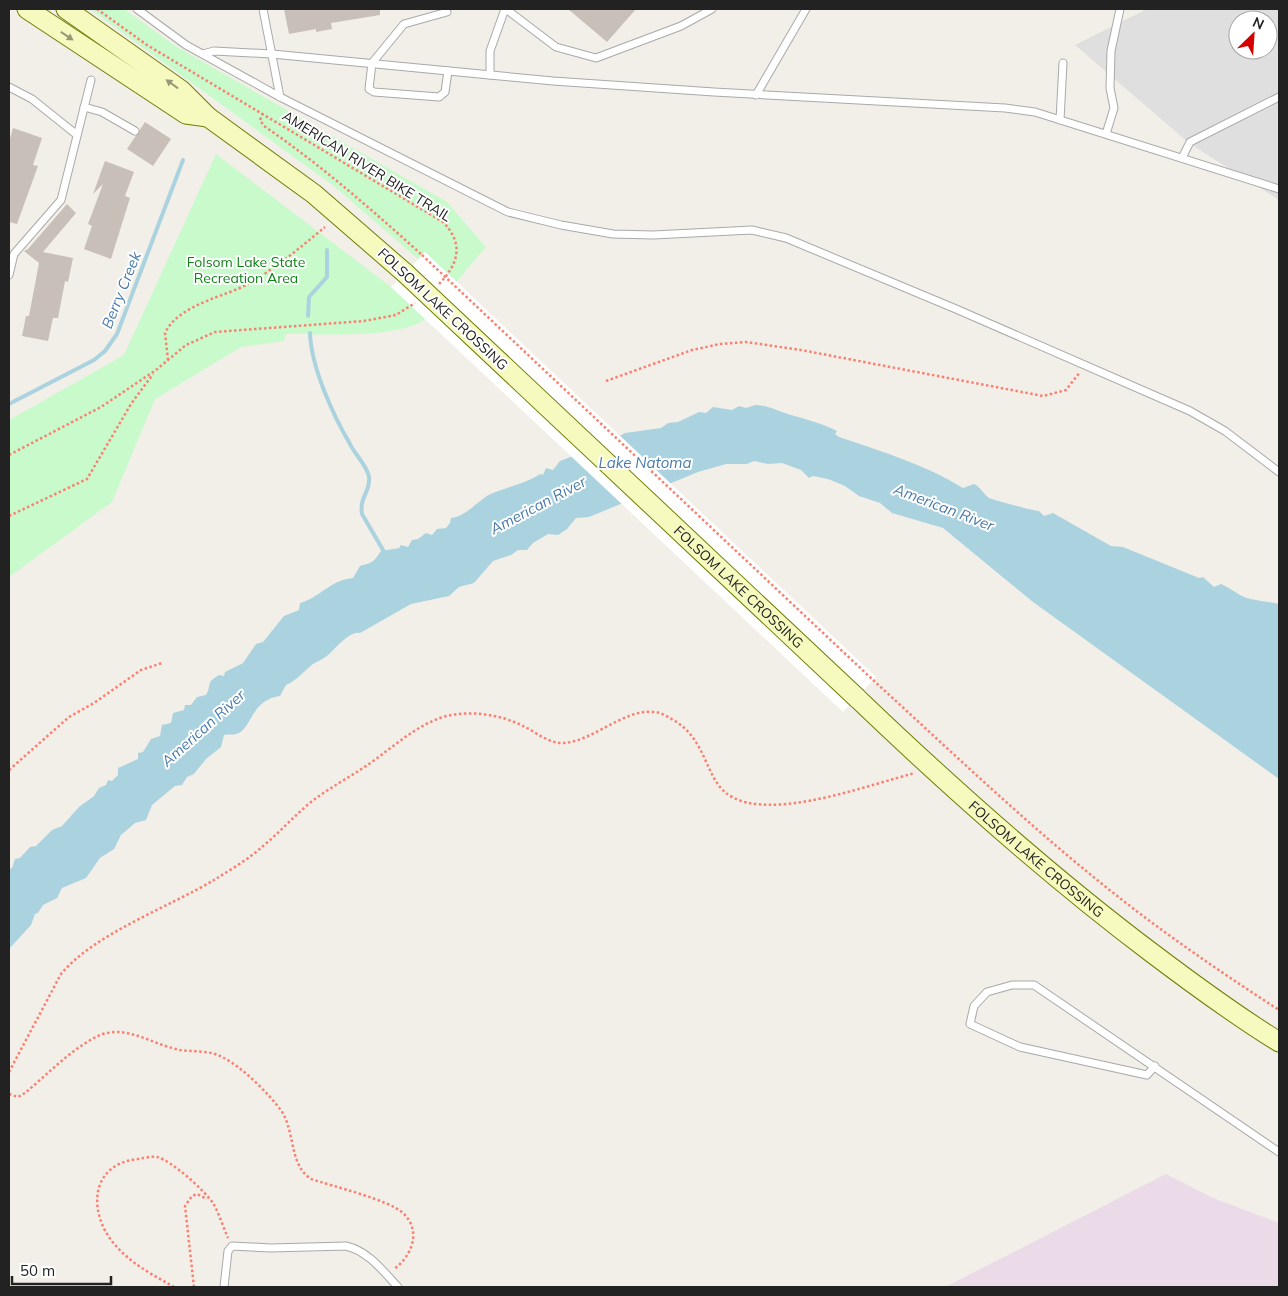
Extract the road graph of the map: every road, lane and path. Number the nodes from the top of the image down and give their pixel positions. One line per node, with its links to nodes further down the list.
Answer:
1 (27, 9): 24 (main road, FOLSOM LAKE CROSSING, one-way to 24)
2 (66, 9): 24 (main road, FOLSOM LAKE CROSSING, one-way to 2)
3 (97, 9): 23 (path, AMERICAN RIVER BIKE TRAIL)
4 (137, 9): 11 (lane)
5 (263, 9): 12 (lane)
6 (505, 9): 7 (lane); 16 (lane)
7 (712, 9)
8 (806, 9): 19 (lane)
9 (1120, 9): 27 (lane)
10 (447, 12): 13 (lane)
11 (203, 54): 12 (lane); 20 (lane)
12 (272, 54): 13 (lane); 20 (lane)
13 (372, 63): 15 (lane); 15 (lane)
14 (1063, 63): 25 (lane)
15 (448, 70): 16 (lane)
16 (490, 75): 19 (lane)
17 (91, 80): 22 (lane)
18 (9, 87): 28 (lane)
19 (756, 95): 25 (lane)
20 (280, 97): 37 (lane)
21 (1279, 97): 29 (lane)
22 (84, 107): 26 (lane); 28 (lane)
23 (263, 113): 34 (path, AMERICAN RIVER BIKE TRAIL); 46 (path, bridge)
24 (208, 118): 44 (main road, FOLSOM LAKE CROSSING, bridge)
25 (1060, 120): 27 (lane)
26 (135, 131)
27 (1106, 134): 29 (lane)
28 (77, 135): 32 (lane)
29 (1182, 158): 30 (lane)
30 (1279, 189)
31 (325, 228): 36 (path)
32 (10, 264): 33 (lane)
33 (9, 275)
34 (433, 291)
35 (420, 300): 36 (path)
36 (168, 360): 38 (path)
37 (1084, 364): 39 (path); 41 (lane)
38 (156, 370): 40 (path); 42 (path)
39 (606, 381)
40 (9, 456)
41 (1279, 472)
42 (9, 516)
43 (162, 663): 45 (path)
44 (932, 769): 47 (main road, FOLSOM LAKE CROSSING); 49 (path)
45 (9, 770)
46 (1279, 1010)
47 (1279, 1042)
48 (1155, 1066): 48 (lane); 51 (lane)
49 (9, 1072)
50 (9, 1094): 54 (path)
51 (1279, 1152)
52 (213, 1203): 53 (path); 55 (path); 56 (path)
53 (232, 1246): 54 (lane); 57 (lane)
54 (387, 1275): 58 (lane)
55 (174, 1287)
56 (194, 1287)
57 (224, 1287)
58 (398, 1287)

